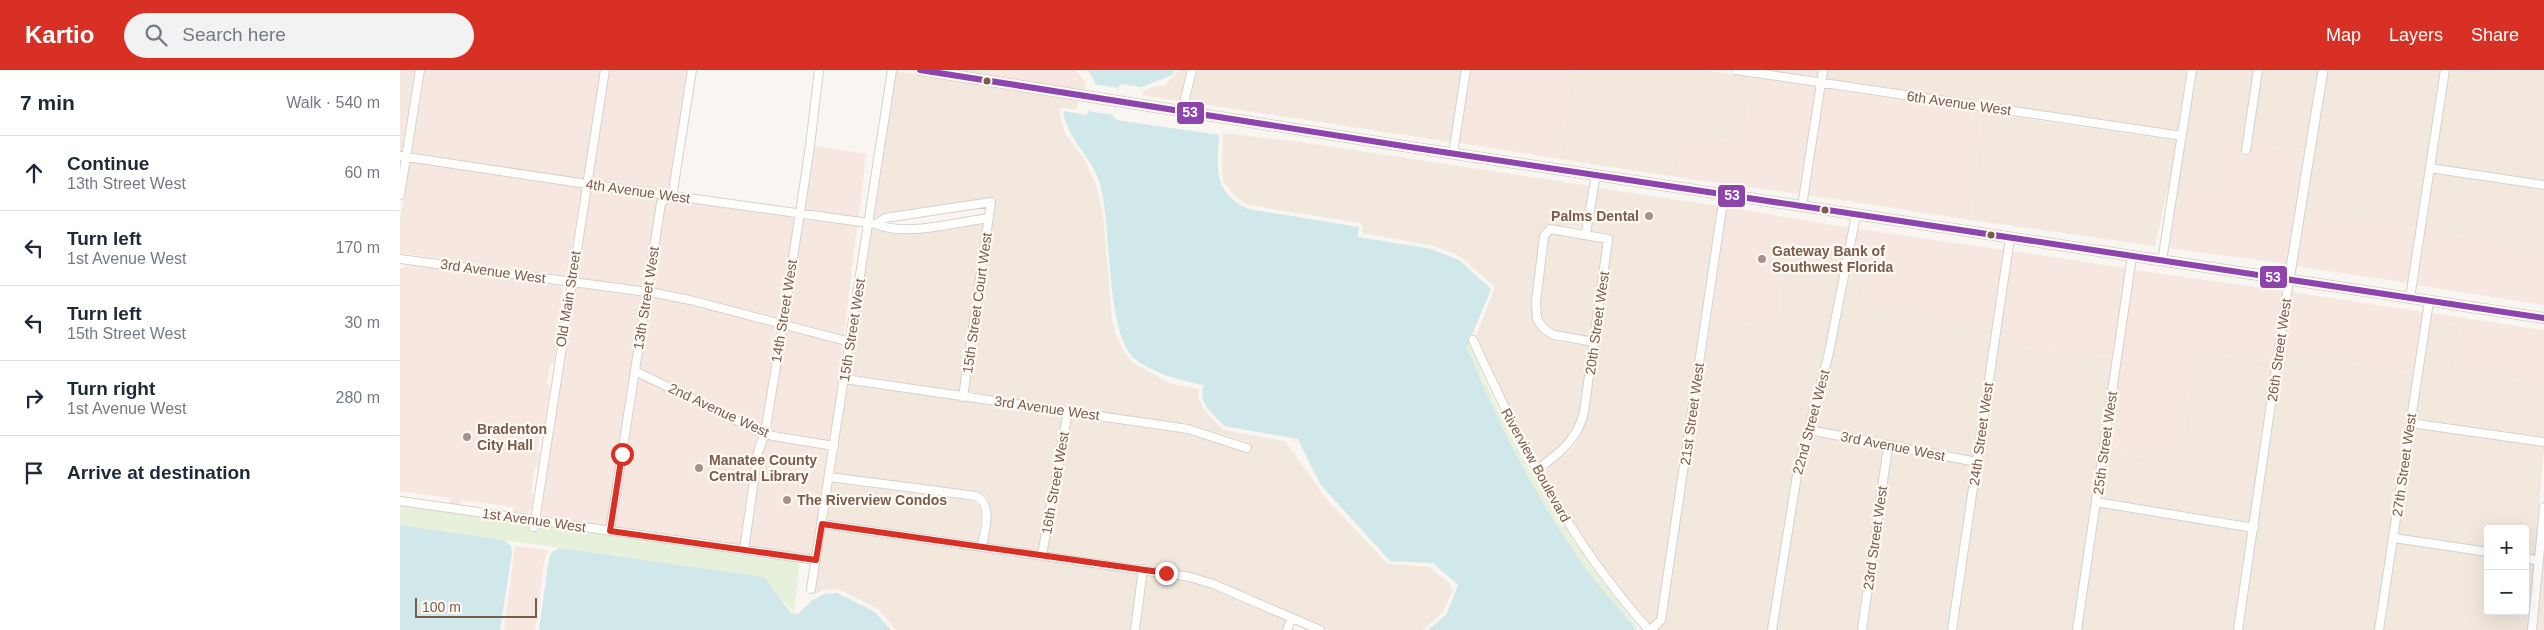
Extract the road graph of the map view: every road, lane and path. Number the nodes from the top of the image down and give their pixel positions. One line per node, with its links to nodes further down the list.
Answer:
1 (420, 70): 20 (street)
2 (604, 70): 23 (street, Old Main Street)
3 (692, 70): 26 (street, 13th Street West)
4 (818, 70): 30 (street, 14th Street West)
5 (892, 70): 32 (street, 15th Street West)
6 (920, 70): 16 (main road)
7 (1192, 70): 16 (street)
8 (1466, 70): 19 (street)
9 (1736, 70): 15 (street, 6th Avenue West)
10 (1823, 70): 15 (street)
11 (2192, 70): 17 (street)
12 (2258, 70): 18 (street)
13 (2323, 70): 38 (street, 26th Street West)
14 (2445, 70): 21 (street)
15 (1821, 83): 17 (street, 6th Avenue West); 28 (street)
16 (1182, 112): 19 (main road)
17 (2182, 136): 37 (street)
18 (2246, 150)
19 (1453, 154): 22 (main road)
20 (403, 156): 23 (street, 4th Avenue West); 25 (street)
21 (2430, 168): 24 (street); 41 (street)
22 (1596, 175): 27 (main road); 33 (street)
23 (587, 184): 26 (street, 4th Avenue West); 39 (street, Old Main Street)
24 (2544, 185)
25 (400, 195)
26 (669, 195): 30 (street, 4th Avenue West); 40 (street, 13th Street West)
27 (1724, 195): 28 (main road); 83 (street, 21st Street West)
28 (1802, 206): 31 (main road)
29 (990, 210): 32 (street, 4th Avenue West); 32 (street, 4th Avenue West); 50 (street, 15th Street Court West)
30 (800, 214): 32 (street, 4th Avenue West); 44 (street, 14th Street West)
31 (1856, 215): 34 (main road); 53 (street, 22nd Street West)
32 (872, 223): 46 (street, 15th Street West)
33 (1586, 233): 47 (street, 20th Street West); 47 (street)
34 (2010, 238): 35 (main road); 59 (street, 24th Street West)
35 (2132, 256): 37 (main road); 63 (street, 25th Street West)
36 (400, 259): 39 (street, 3rd Avenue West)
37 (2162, 261): 38 (main road)
38 (2289, 280): 41 (main road); 67 (street, 26th Street West)
39 (570, 282): 40 (street, 3rd Avenue West); 65 (street, Old Main Street)
40 (647, 292): 44 (street, 3rd Avenue West); 48 (street, 13th Street West)
41 (2410, 298): 42 (main road)
42 (2429, 301): 43 (main road); 52 (street, 27th Street West)
43 (2544, 318)
44 (783, 324): 46 (street, 3rd Avenue West); 54 (street, 14th Street West)
45 (1473, 340): 60 (street, Riverview Boulevard)
46 (850, 342): 49 (street, 15th Street West)
47 (1594, 342): 60 (street, 20th Street West)
48 (635, 371): 54 (street, 2nd Avenue West); 68 (street, 13th Street West)
49 (844, 379): 50 (street, 3rd Avenue West); 56 (street, 15th Street West)
50 (963, 396): 51 (street, 3rd Avenue West)
51 (1068, 411): 58 (street, 3rd Avenue West); 73 (street, 16th Street West)
52 (2410, 423): 55 (street); 69 (street, 27th Street West)
53 (1809, 430): 57 (street, 3rd Avenue West); 84 (street, 22nd Street West)
54 (765, 433): 56 (street, 2nd Avenue West); 71 (street, 14th Street West)
55 (2544, 442)
56 (834, 446): 61 (street, 15th Street West)
57 (1888, 446): 59 (street, 3rd Avenue West); 85 (street, 23rd Street West)
58 (1247, 448)
59 (1977, 462): 86 (street, 24th Street West)
60 (1537, 470): 83 (street, Riverview Boulevard)
61 (829, 477): 66 (street, 15th Street West); 70 (street)
62 (400, 502): 65 (street, 1st Avenue West)
63 (2096, 502): 67 (street); 87 (street, 25th Street West)
64 (2544, 507): 76 (street)
65 (534, 524): 68 (street, 1st Avenue West)
66 (822, 524): 70 (street); 75 (street, 15th Street West)
67 (2254, 528): 88 (street, 26th Street West)
68 (610, 531): 71 (street, 1st Avenue West)
69 (2394, 538): 72 (street); 89 (street, 27th Street West)
70 (982, 547): 73 (street)
71 (744, 550): 75 (street, 1st Avenue West)
72 (2484, 551)
73 (1042, 555): 77 (street)
74 (2529, 559): 76 (street)
75 (816, 560): 78 (street, 15th Street West)
76 (2539, 561): 90 (street)
77 (1143, 569): 79 (street); 80 (street)
78 (811, 590)
79 (1292, 618): 81 (street); 82 (street)
80 (1135, 630)
81 (1287, 630)
82 (1320, 630)
83 (1650, 630)
84 (1772, 630)
85 (1862, 630)
86 (1952, 630)
87 (2077, 630)
88 (2238, 630)
89 (2379, 630)
90 (2532, 630)

